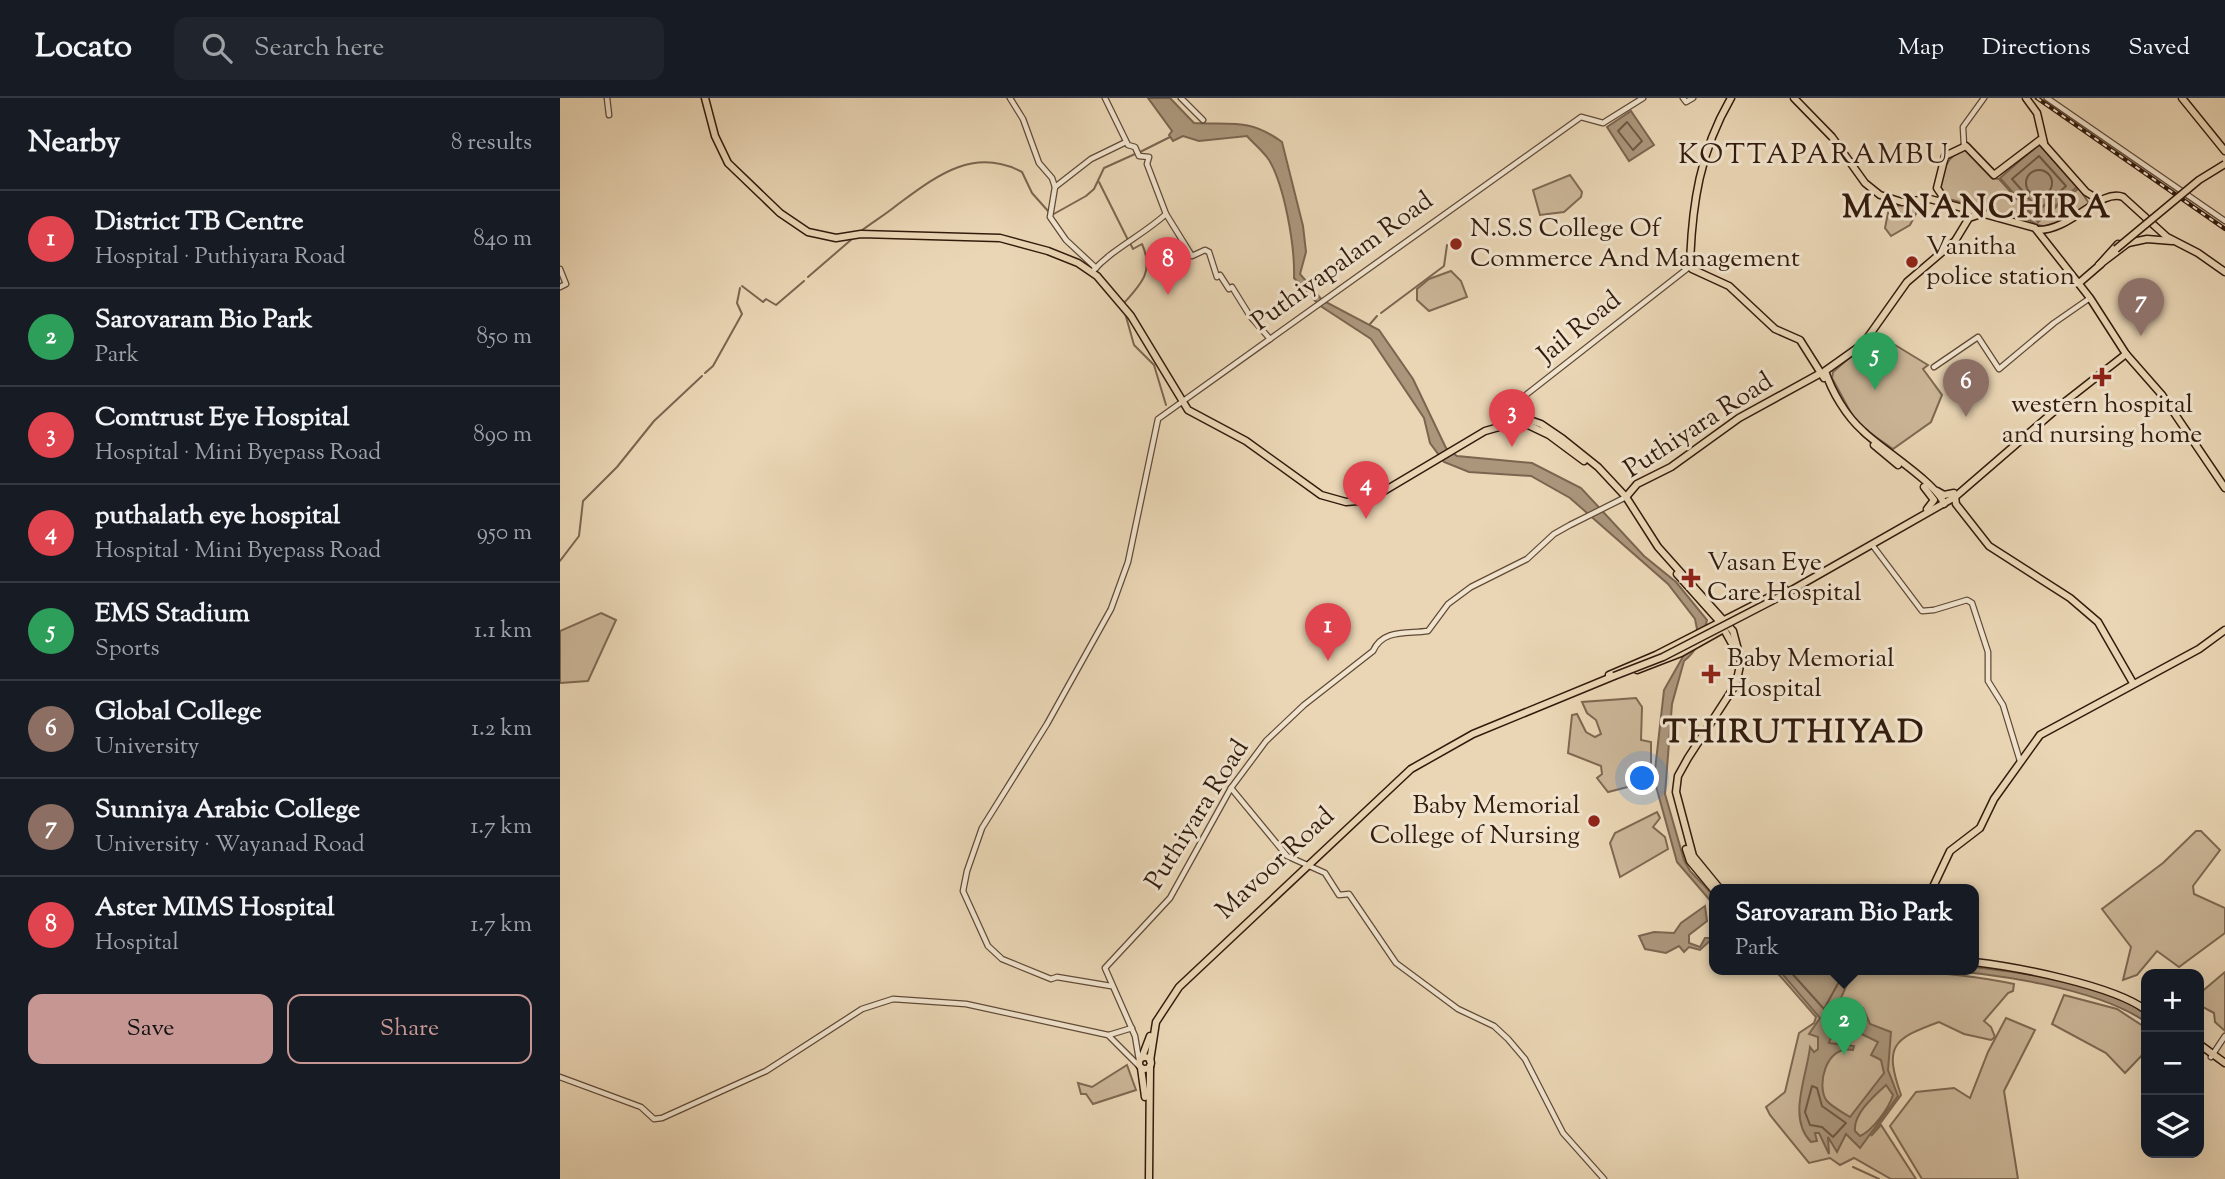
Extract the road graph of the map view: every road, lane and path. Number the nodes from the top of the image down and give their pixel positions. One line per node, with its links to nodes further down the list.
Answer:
1 (607, 98): 15 (street)
2 (705, 98): 43 (main road)
3 (1010, 98): 22 (street)
4 (1105, 98): 17 (street)
5 (1181, 98): 16 (street)
6 (1643, 98): 48 (street, Puthiyapalam Road)
7 (1683, 98): 8 (street)
8 (1693, 98)
9 (1731, 98): 41 (main road)
10 (1796, 98): 25 (main road)
11 (1984, 98): 19 (street)
12 (2026, 98): 18 (main road)
13 (2047, 98): 33 (street)
14 (2182, 98): 20 (main road)
15 (609, 115)
16 (1203, 120)
17 (1126, 142): 22 (street); 30 (street)
18 (2044, 144): 19 (main road); 24 (main road)
19 (1964, 146): 23 (main road)
20 (2225, 151)
21 (2225, 163): 40 (main road, bridge)
22 (1055, 187): 43 (street)
23 (1937, 188): 25 (main road); 27 (main road)
24 (2086, 192): 26 (main road); 29 (main road)
25 (1930, 199): 27 (main road)
26 (2099, 200): 29 (main road); 32 (main road)
27 (1948, 204): 28 (main road)
28 (1964, 207): 31 (main road); 34 (main road)
29 (2089, 209): 35 (main road)
30 (1166, 214): 43 (street); 48 (street)
31 (1986, 214): 34 (main road); 36 (main road)
32 (2148, 221): 37 (main road); 38 (main road); 40 (main road)
33 (2225, 221)
34 (1965, 222): 51 (main road, Puthiyara Road)
35 (2059, 228): 36 (main road); 39 (main road)
36 (2037, 230): 39 (main road)
37 (2172, 241): 38 (main road); 44 (main road)
38 (2127, 243): 40 (main road)
39 (2050, 248): 45 (main road)
40 (2099, 265): 45 (main road)
41 (1691, 267): 51 (main road); 53 (street, Jail Road)
42 (560, 269): 46 (street)
43 (1094, 270): 52 (main road)
44 (2225, 272)
45 (2079, 283): 47 (main road)
46 (560, 286)
47 (2090, 298): 49 (main road); 50 (street)
48 (1270, 340): 52 (street, Puthiyapalam Road)
49 (2126, 354): 58 (main road); 59 (main road)
50 (1934, 367)
51 (1822, 371): 57 (main road); 60 (main road, Puthiyara Road)
52 (1181, 402): 56 (main road); 82 (street, Puthiyapalam Road)
53 (1513, 405): 54 (street); 55 (street); 56 (street)
54 (1527, 419): 55 (main road); 60 (main road)
55 (1517, 424): 56 (main road); 60 (main road)
56 (1507, 425)
57 (1926, 485): 59 (main road); 61 (main road); 62 (main road)
58 (2225, 488)
59 (1954, 495): 61 (main road); 71 (main road)
60 (1624, 498): 65 (main road); 66 (main road); 76 (street, Puthiyara Road)
61 (1943, 501): 62 (main road); 63 (main road)
62 (1927, 509): 64 (main road)
63 (1873, 546): 64 (main road); 74 (street)
64 (1846, 559): 66 (main road); 66 (main road); 72 (main road, Mavoor Road, bridge)
65 (1711, 612): 66 (main road); 67 (main road)
66 (1726, 626): 67 (main road); 70 (main road, bridge); 73 (main road); 73 (main road)
67 (1708, 627): 69 (main road, bridge)
68 (2225, 630): 71 (main road)
69 (1670, 648): 70 (main road); 72 (main road)
70 (1672, 657): 72 (main road)
71 (2133, 683): 74 (main road)
72 (1582, 688): 77 (main road, Mavoor Road)
73 (1724, 702): 75 (main road)
74 (2020, 761): 79 (main road)
75 (1682, 766): 78 (main road); 80 (main road)
76 (1231, 788): 77 (street); 82 (street, Puthiyara Road)
77 (1307, 864): 89 (main road, Mavoor Road); 90 (main road, Mavoor Road); 94 (street)
78 (1716, 884)
79 (1934, 884)
80 (1709, 885)
81 (1979, 962): 83 (main road)
82 (1111, 986): 84 (street)
83 (2141, 1005)
84 (1132, 1028): 85 (street); 89 (street)
85 (1108, 1035): 89 (street); 92 (street)
86 (2225, 1037): 88 (street)
87 (2204, 1050): 88 (main road)
88 (2212, 1056): 91 (main road)
89 (1140, 1063): 90 (main road); 90 (main road); 93 (main road, Mavoor Road)
90 (1150, 1064): 93 (main road, Mavoor Road)
91 (2225, 1065)
92 (560, 1077)
93 (1147, 1179)
94 (1604, 1179)

